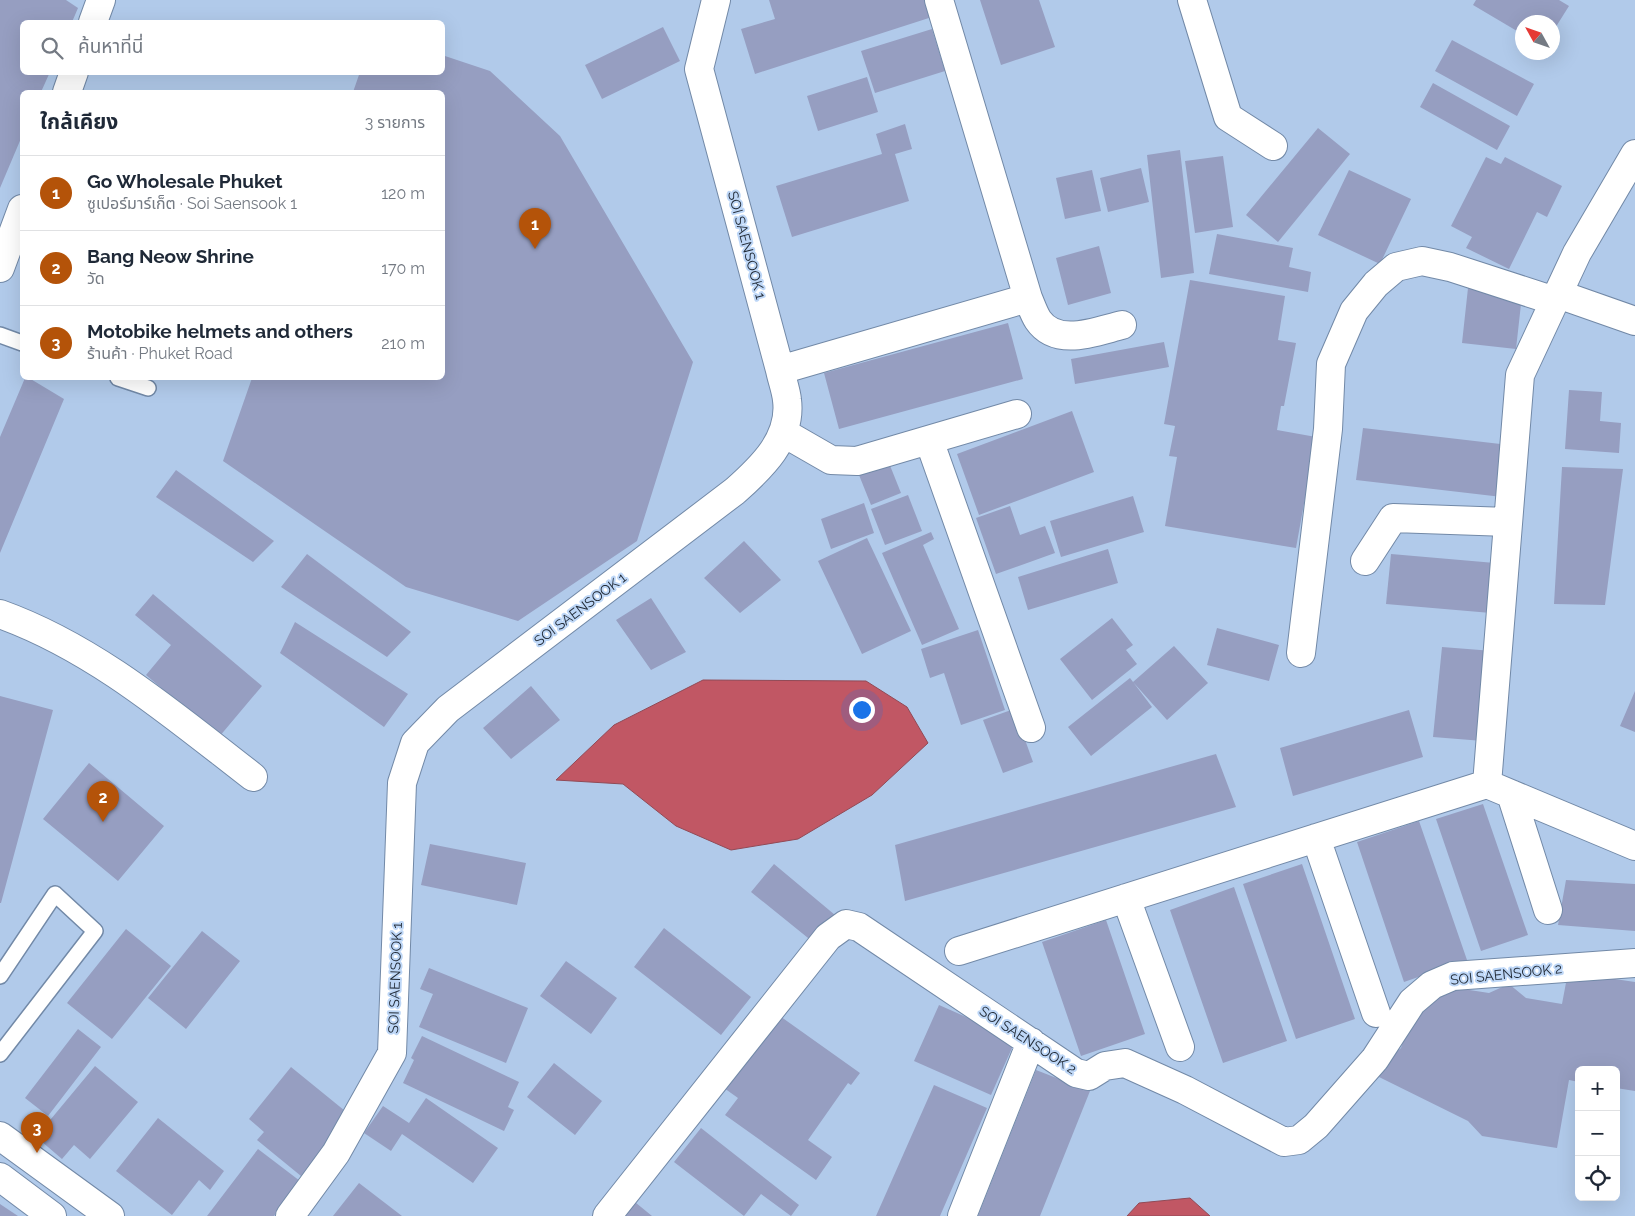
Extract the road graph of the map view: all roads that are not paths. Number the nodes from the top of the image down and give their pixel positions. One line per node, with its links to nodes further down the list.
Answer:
1 (716, 0): 16 (street, SOI SAENSOOK 1)
2 (939, 0): 11 (street)
3 (1192, 0): 6 (street)
4 (73, 75): 5 (street)
5 (68, 90)
6 (1273, 146)
7 (1635, 154): 10 (street)
8 (20, 214): 9 (street)
9 (0, 268)
10 (1557, 297): 12 (street); 22 (street); 25 (street)
11 (1028, 298): 13 (street); 16 (street)
12 (1635, 321)
13 (1122, 325)
14 (0, 335): 15 (lane)
15 (20, 342)
16 (780, 370): 20 (street, SOI SAENSOOK 1)
17 (124, 380): 18 (lane)
18 (148, 388)
19 (1016, 414): 21 (street)
20 (784, 433): 21 (street); 44 (street, SOI SAENSOOK 1)
21 (929, 440): 26 (street)
22 (1508, 522): 23 (street); 28 (street)
23 (1365, 561)
24 (0, 614): 27 (street)
25 (1301, 653)
26 (1031, 728)
27 (253, 777)
28 (1499, 789): 29 (street); 30 (street); 32 (street)
29 (1316, 838): 31 (street); 36 (street)
30 (1635, 846)
31 (1126, 898): 33 (street); 38 (street)
32 (1548, 910)
33 (959, 951)
34 (1635, 963): 37 (street, SOI SAENSOOK 2)
35 (0, 976): 39 (lane)
36 (1376, 1013)
37 (1031, 1042): 45 (street, SOI SAENSOOK 2); 46 (street)
38 (1180, 1047)
39 (0, 1054)
40 (0, 1136): 43 (street)
41 (0, 1177): 42 (street)
42 (52, 1216)
43 (110, 1216)
44 (290, 1216)
45 (607, 1216)
46 (962, 1216)

